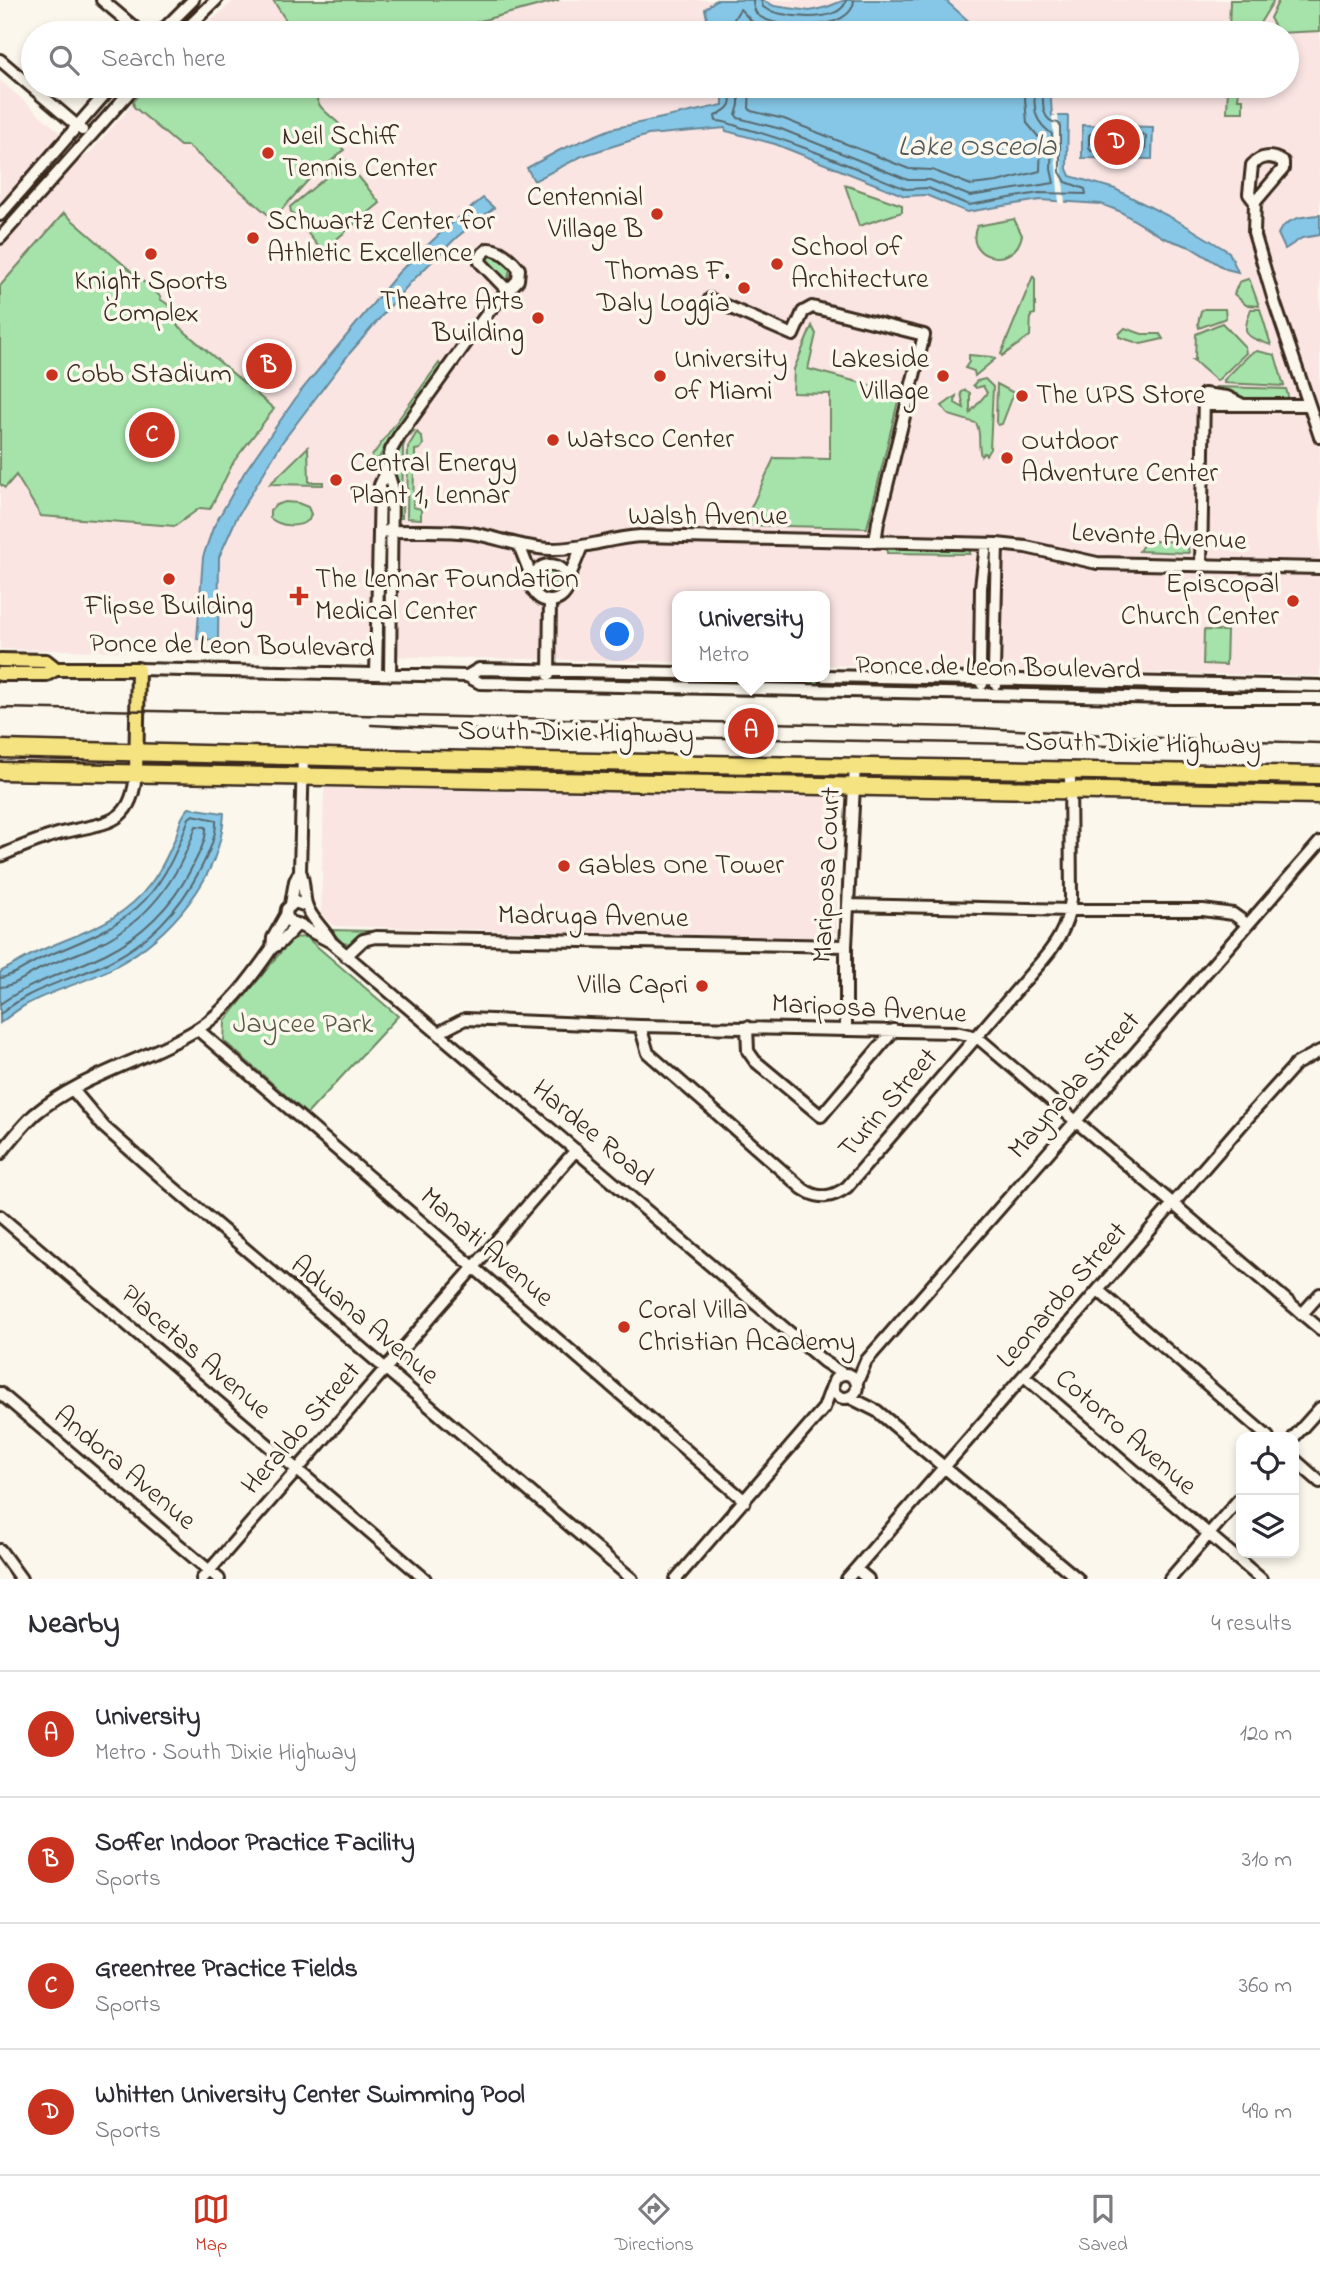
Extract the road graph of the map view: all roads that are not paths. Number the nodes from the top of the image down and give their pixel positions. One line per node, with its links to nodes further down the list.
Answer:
1 (102, 0): 4 (street)
2 (194, 0): 5 (street)
3 (216, 0): 6 (street)
4 (127, 21)
5 (172, 21)
6 (194, 21)
7 (0, 60): 8 (street)
8 (21, 78)
9 (45, 98): 12 (street)
10 (101, 98): 12 (street)
11 (124, 98): 13 (street)
12 (77, 125): 13 (street); 15 (street)
13 (89, 137): 16 (street)
14 (1255, 202): 20 (street)
15 (1, 212): 16 (street)
16 (15, 222): 17 (street)
17 (0, 238)
18 (507, 290): 22 (street)
19 (710, 299): 25 (street)
20 (1309, 405): 21 (street); 29 (street)
21 (1320, 437)
22 (387, 470): 23 (street); 24 (street)
23 (379, 531): 24 (street, Walsh Avenue); 42 (street)
24 (392, 531): 27 (street, Walsh Avenue); 43 (street)
25 (875, 542): 26 (street, Walsh Avenue); 28 (street, Walsh Avenue)
26 (992, 544): 29 (street, Levante Avenue); 34 (street); 35 (street)
27 (519, 545): 28 (street, Walsh Avenue); 31 (street)
28 (582, 546): 32 (street)
29 (1200, 566): 30 (street, Levante Avenue)
30 (1320, 568)
31 (533, 578): 32 (street); 33 (street)
32 (568, 579): 33 (street)
33 (550, 601): 39 (street)
34 (980, 646): 35 (street); 46 (street)
35 (995, 646): 47 (street)
36 (0, 660): 37 (main road, Ponce de Leon Boulevard)
37 (56, 669): 38 (main road, Ponce de Leon Boulevard); 41 (main road)
38 (138, 669): 42 (street, Ponce de Leon Boulevard); 54 (main road)
39 (549, 671): 40 (street, Ponce de Leon Boulevard); 44 (street, Ponce de Leon Boulevard); 48 (street)
40 (672, 673)
41 (0, 674)
42 (376, 674): 43 (street, Ponce de Leon Boulevard)
43 (390, 675): 44 (street, Ponce de Leon Boulevard)
44 (467, 676): 48 (street, Ponce de Leon Boulevard)
45 (830, 676): 46 (street, Ponce de Leon Boulevard)
46 (980, 679): 47 (street, Ponce de Leon Boulevard); 50 (street)
47 (994, 680): 49 (street, Ponce de Leon Boulevard); 51 (street)
48 (549, 684): 50 (street, Ponce de Leon Boulevard)
49 (1320, 685)
50 (987, 693): 51 (street, Ponce de Leon Boulevard)
51 (999, 693): 52 (street, Ponce de Leon Boulevard)
52 (1320, 698)
53 (0, 748): 54 (highway, South Dixie Highway)
54 (136, 751): 55 (highway, South Dixie Highway); 59 (main road)
55 (303, 755): 56 (highway, South Dixie Highway); 61 (street)
56 (855, 765): 57 (highway, South Dixie Highway); 62 (street, Mariposa Court)
57 (1070, 770): 60 (highway, South Dixie Highway); 63 (street, Turin Street)
58 (0, 771): 59 (highway, South Dixie Highway)
59 (136, 773): 61 (highway, South Dixie Highway); 66 (street)
60 (1320, 775)
61 (303, 776): 62 (highway, South Dixie Highway); 67 (street)
62 (854, 786): 63 (highway, South Dixie Highway); 69 (street, Mariposa Court)
63 (1069, 791): 64 (highway, South Dixie Highway); 71 (street, Turin Street)
64 (1320, 795)
65 (1320, 842): 73 (street, Maynada Street)
66 (0, 856)
67 (300, 871): 68 (street); 70 (street)
68 (291, 904): 70 (street); 72 (street)
69 (848, 905): 71 (street); 76 (street, Mariposa Court)
70 (308, 909): 74 (street); 75 (street, Hardee Road)
71 (1070, 910): 73 (street); 85 (street, Turin Street)
72 (286, 915): 74 (street); 77 (street)
73 (1247, 924): 88 (street, Maynada Street)
74 (298, 925): 75 (street, Hardee Road); 77 (street)
75 (331, 942): 78 (street, Hardee Road)
76 (846, 946): 78 (street, Madruga Avenue); 82 (street, Mariposa Court)
77 (272, 948): 81 (street)
78 (346, 956): 84 (street, Hardee Road)
79 (640, 1026): 80 (street, Mariposa Avenue); 84 (street, Mariposa Avenue); 85 (street, Turin Street)
80 (747, 1027): 82 (street, Mariposa Avenue); 83 (street)
81 (197, 1029): 87 (street); 93 (street, Manati Avenue)
82 (846, 1029): 83 (street, Mariposa Avenue)
83 (894, 1030): 85 (street, Mariposa Avenue)
84 (438, 1033): 89 (street, Hardee Road)
85 (977, 1037): 88 (street, Mariposa Avenue)
86 (1320, 1051): 91 (street, Leonardo Street)
87 (73, 1090): 90 (street); 100 (street, Aduana Avenue)
88 (1074, 1121): 91 (street, Mariposa Avenue); 99 (street, Maynada Street)
89 (576, 1150): 93 (street, Heraldo Street); 98 (street, Hardee Road)
90 (0, 1154)
91 (1173, 1205): 94 (street, Leonardo Street); 96 (street, Mariposa Avenue)
92 (0, 1216): 114 (street, Placetas Avenue)
93 (474, 1267): 100 (street, Heraldo Street); 116 (street, Manati Avenue)
94 (1099, 1291): 102 (street, Leonardo Street); 110 (street)
95 (1320, 1294): 96 (street)
96 (1302, 1314): 97 (street, Mariposa Avenue)
97 (1320, 1329)
98 (823, 1361): 101 (street, Hardee Road); 103 (street, Hardee Road)
99 (866, 1362): 101 (street, Maynada Street); 104 (street, Maynada Street)
100 (386, 1368): 114 (street, Heraldo Street); 125 (street, Aduana Avenue)
101 (845, 1373): 103 (street); 104 (street)
102 (1024, 1376): 113 (street, Leonardo Street); 118 (street, Cotorro Avenue)
103 (833, 1384): 106 (street); 107 (street)
104 (857, 1385): 106 (street); 109 (street)
105 (0, 1393): 121 (street, Andora Avenue)
106 (847, 1397): 107 (street); 109 (street)
107 (824, 1408): 116 (street)
108 (1320, 1408): 111 (street)
109 (877, 1411): 113 (street)
110 (1262, 1432)
111 (1298, 1432)
112 (1299, 1463): 115 (street)
113 (945, 1467): 120 (street, Leonardo Street); 129 (street)
114 (297, 1469): 121 (street, Heraldo Street); 124 (street, Placetas Avenue)
115 (1320, 1482)
116 (745, 1501): 126 (street)
117 (1236, 1503): 118 (street)
118 (1209, 1535): 130 (street); 131 (street, Cotorro Avenue)
119 (0, 1550): 122 (street)
120 (856, 1569): 127 (street, Leonardo Street); 128 (street)
121 (205, 1575): 123 (street, Andora Avenue)
122 (20, 1579)
123 (219, 1579)
124 (425, 1579)
125 (632, 1579)
126 (676, 1579)
127 (847, 1579)
128 (868, 1579)
129 (1078, 1579)
130 (1170, 1579)
131 (1261, 1579)

